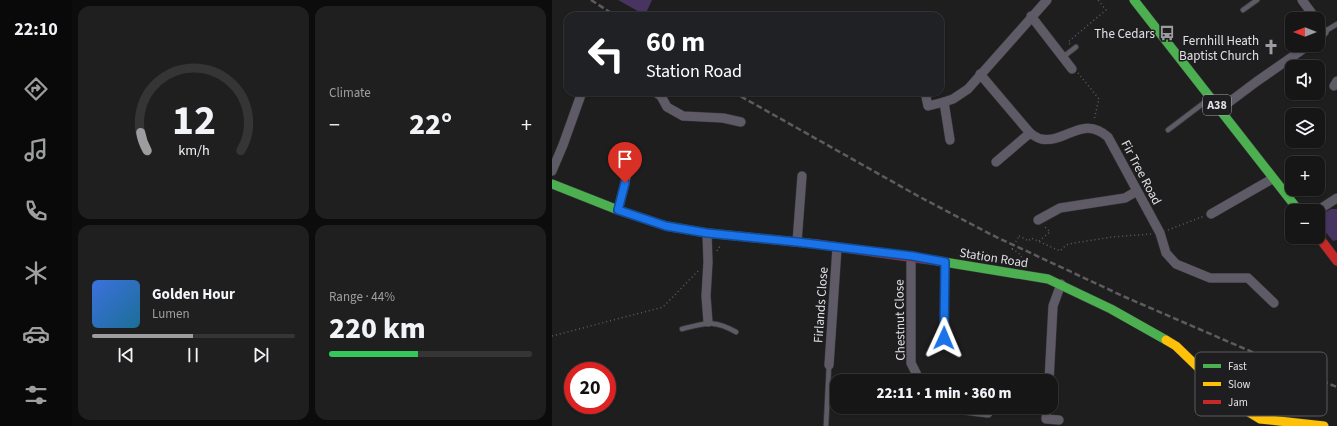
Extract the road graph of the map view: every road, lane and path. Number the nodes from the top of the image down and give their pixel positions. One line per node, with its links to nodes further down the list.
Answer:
1 (1045, 0): 8 (street)
2 (1098, 0): 11 (path)
3 (1134, 0): 19 (street, A38)
4 (1258, 0): 6 (lane)
5 (1302, 0): 7 (street)
6 (1243, 10)
7 (1311, 12)
8 (1031, 16): 13 (street); 15 (street)
9 (1337, 24): 10 (lane)
10 (1325, 32)
11 (1075, 47): 13 (lane)
12 (1299, 52): 21 (street)
13 (1063, 58): 14 (street)
14 (1072, 69): 23 (path)
15 (980, 74): 20 (street); 25 (street)
16 (581, 96): 29 (street)
17 (661, 96): 22 (street)
18 (926, 96): 20 (street)
19 (1210, 98): 21 (street, A38); 24 (lane)
20 (944, 102): 26 (street)
21 (1220, 110): 31 (street, A38)
22 (741, 122)
23 (1092, 128): 25 (street); 33 (street, Fir Tree Road)
24 (1168, 130)
25 (1030, 133): 28 (street)
26 (950, 140)
27 (628, 162): 37 (street)
28 (996, 162)
29 (552, 171)
30 (802, 176): 44 (street)
31 (1272, 178): 35 (street, A38); 38 (street)
32 (552, 184): 37 (street, Station Road)
33 (1137, 191): 39 (street); 41 (street, Fir Tree Road)
34 (1337, 198): 36 (street)
35 (1293, 204)
36 (1325, 206)
37 (618, 210): 40 (street, Station Road)
38 (1211, 214): 41 (path)
39 (1038, 220): 43 (path)
40 (707, 233): 42 (street, Station Road); 50 (street)
41 (1160, 233): 43 (path); 53 (street, Fir Tree Road)
42 (728, 235): 44 (street, Station Road); 50 (path)
43 (1039, 241): 47 (path, bridge)
44 (797, 242): 46 (street, Station Road)
45 (1324, 244): 49 (street)
46 (837, 248): 48 (street, Station Road); 60 (street, Firlands Close)
47 (1021, 254)
48 (912, 256): 51 (street, Station Road); 61 (street, Chestnut Close)
49 (1337, 261)
50 (708, 262): 54 (street); 57 (path)
51 (945, 262): 52 (street, Station Road); 58 (lane)
52 (1061, 284): 59 (street, Station Road); 62 (street)
53 (1274, 303)
54 (708, 322): 55 (lane); 56 (lane)
55 (682, 329)
56 (736, 332)
57 (552, 336)
58 (944, 338)
59 (1195, 364)
60 (829, 365): 67 (lane)
61 (916, 374)
62 (1048, 374)
63 (1046, 414): 65 (street)
64 (1250, 416): 66 (street, Station Road)
65 (1059, 420)
66 (1259, 423): 68 (street, Station Road)
67 (826, 426)
68 (1324, 426)

